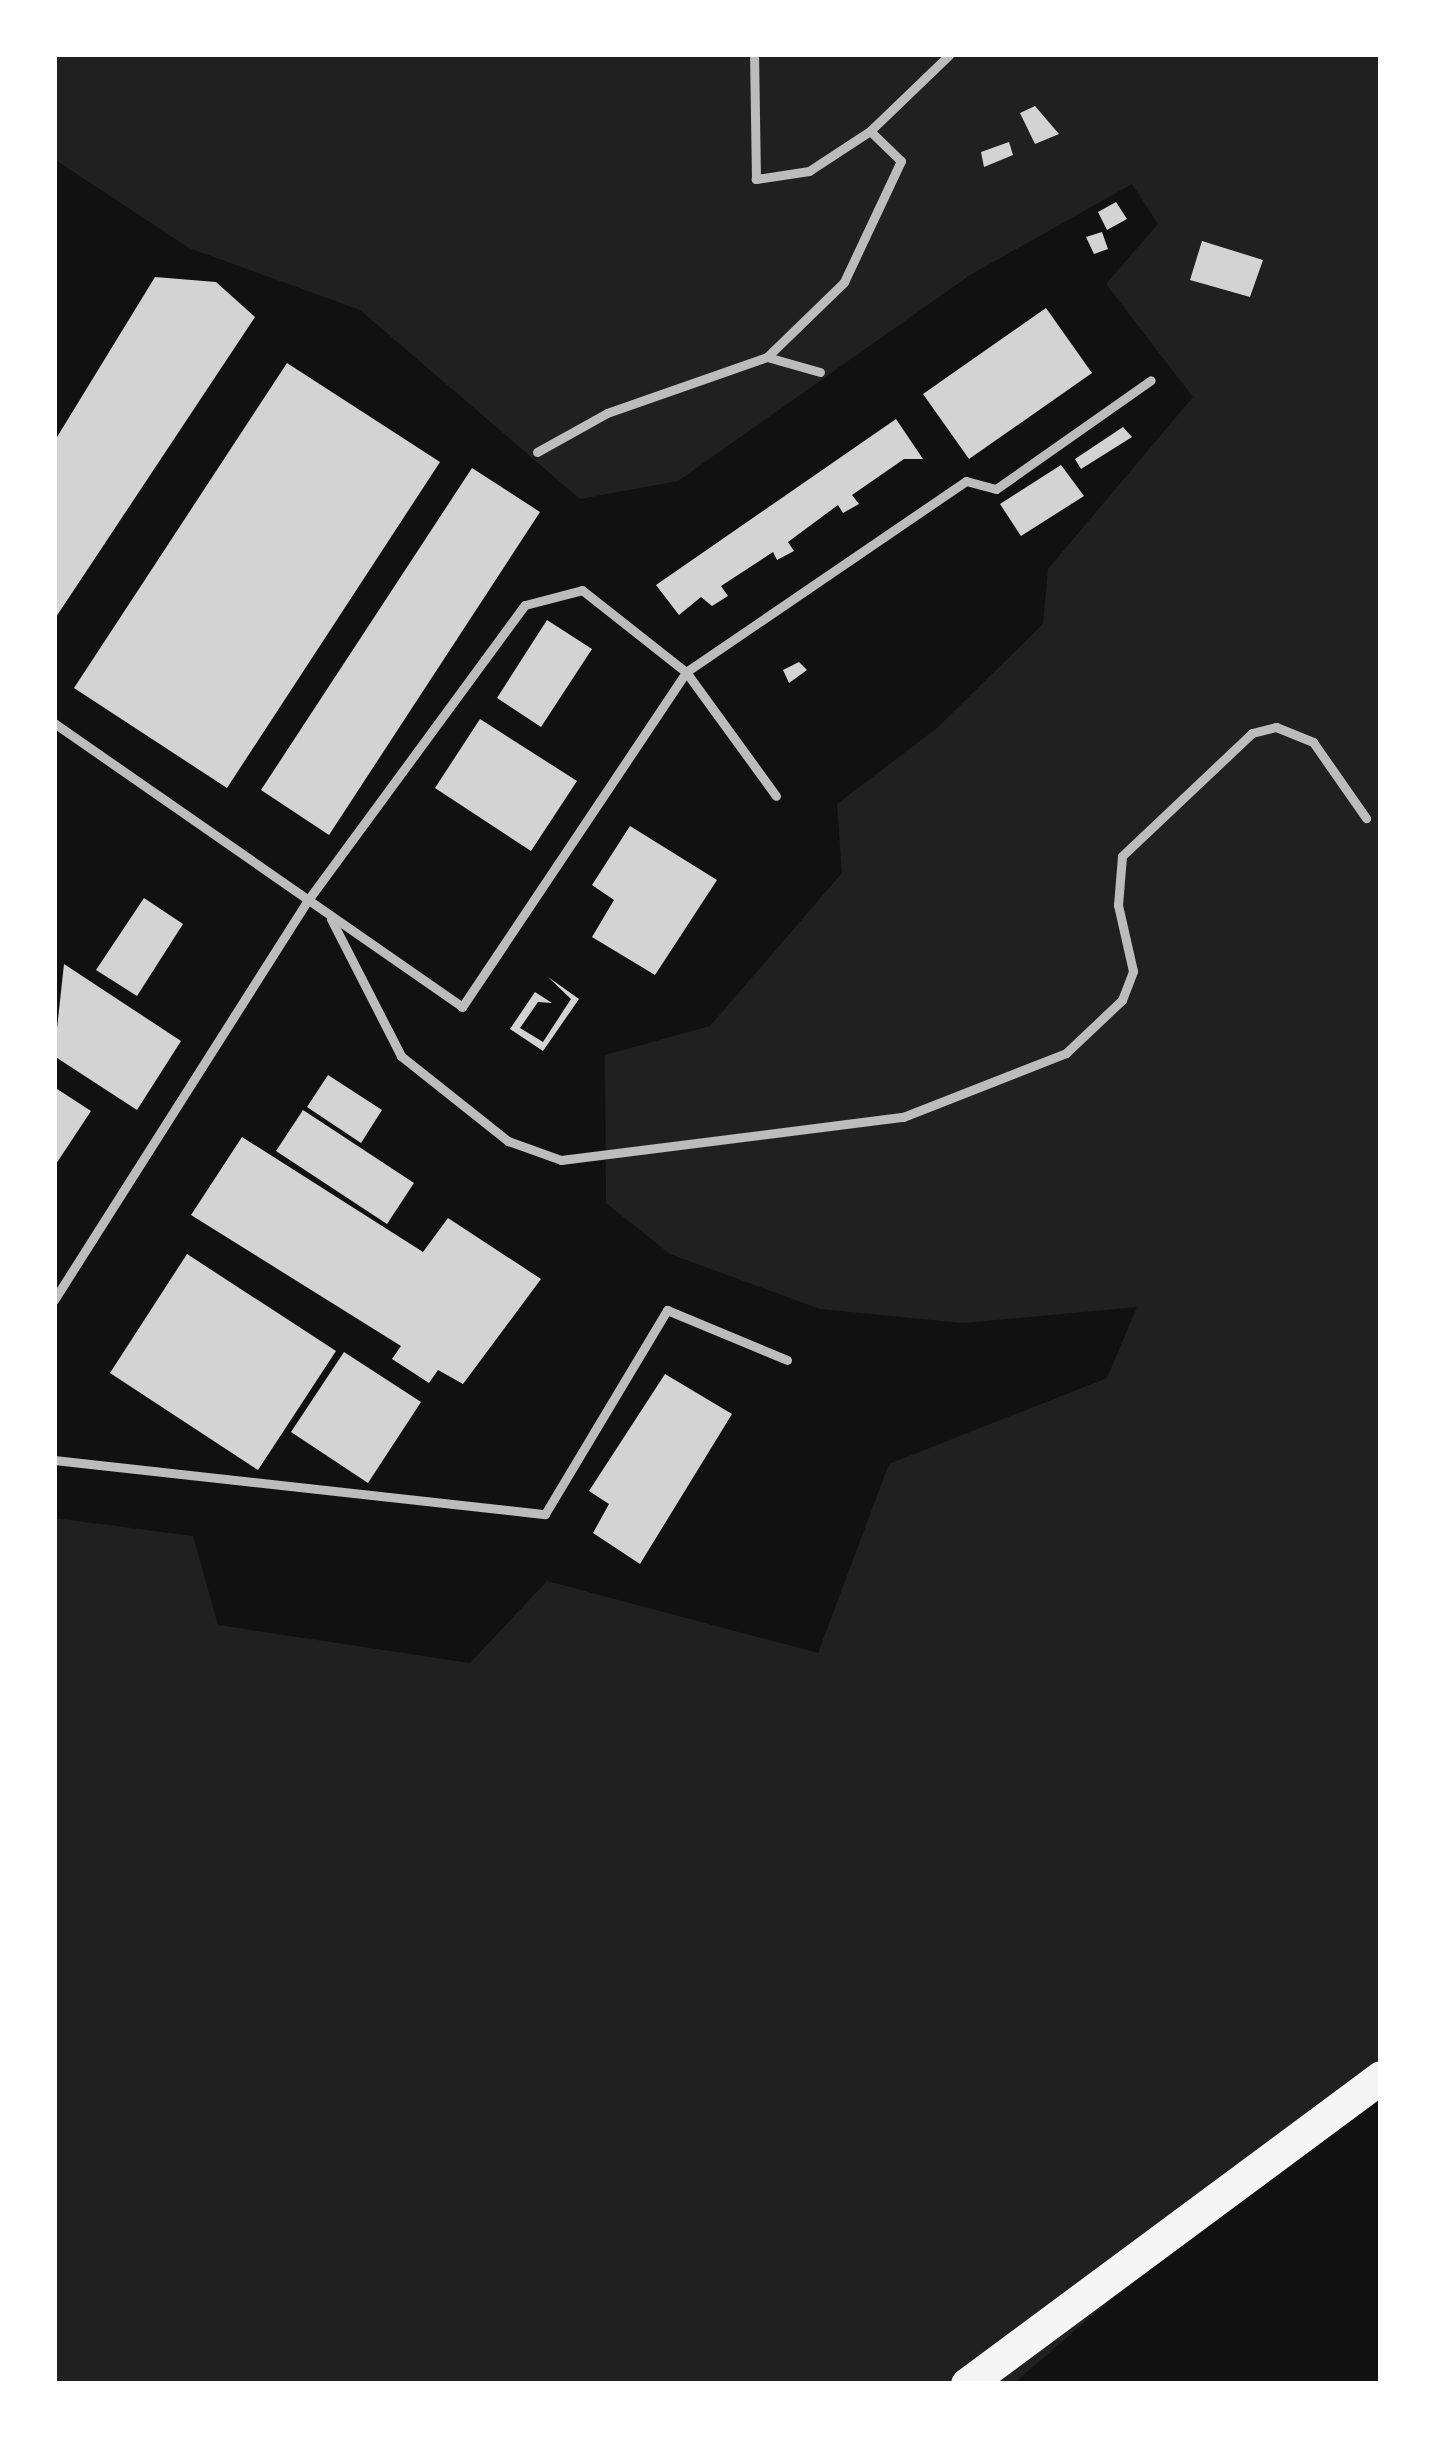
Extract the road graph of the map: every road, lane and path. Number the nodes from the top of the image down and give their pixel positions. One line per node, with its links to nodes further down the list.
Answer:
1 (754, 54): 3 (lane)
2 (949, 55): 3 (lane)
3 (870, 131): 4 (lane)
4 (767, 357): 5 (lane); 7 (lane)
5 (820, 372)
6 (1151, 380): 8 (lane)
7 (537, 452)
8 (686, 672): 10 (lane); 12 (lane); 13 (lane)
9 (54, 723): 12 (lane)
10 (776, 796)
11 (1366, 818): 13 (lane)
12 (308, 900): 13 (lane); 14 (lane)
13 (329, 914)
14 (54, 1300)
15 (788, 1360): 16 (lane)
16 (54, 1460)
17 (1381, 2077): 18 (highway)
18 (967, 2384)

